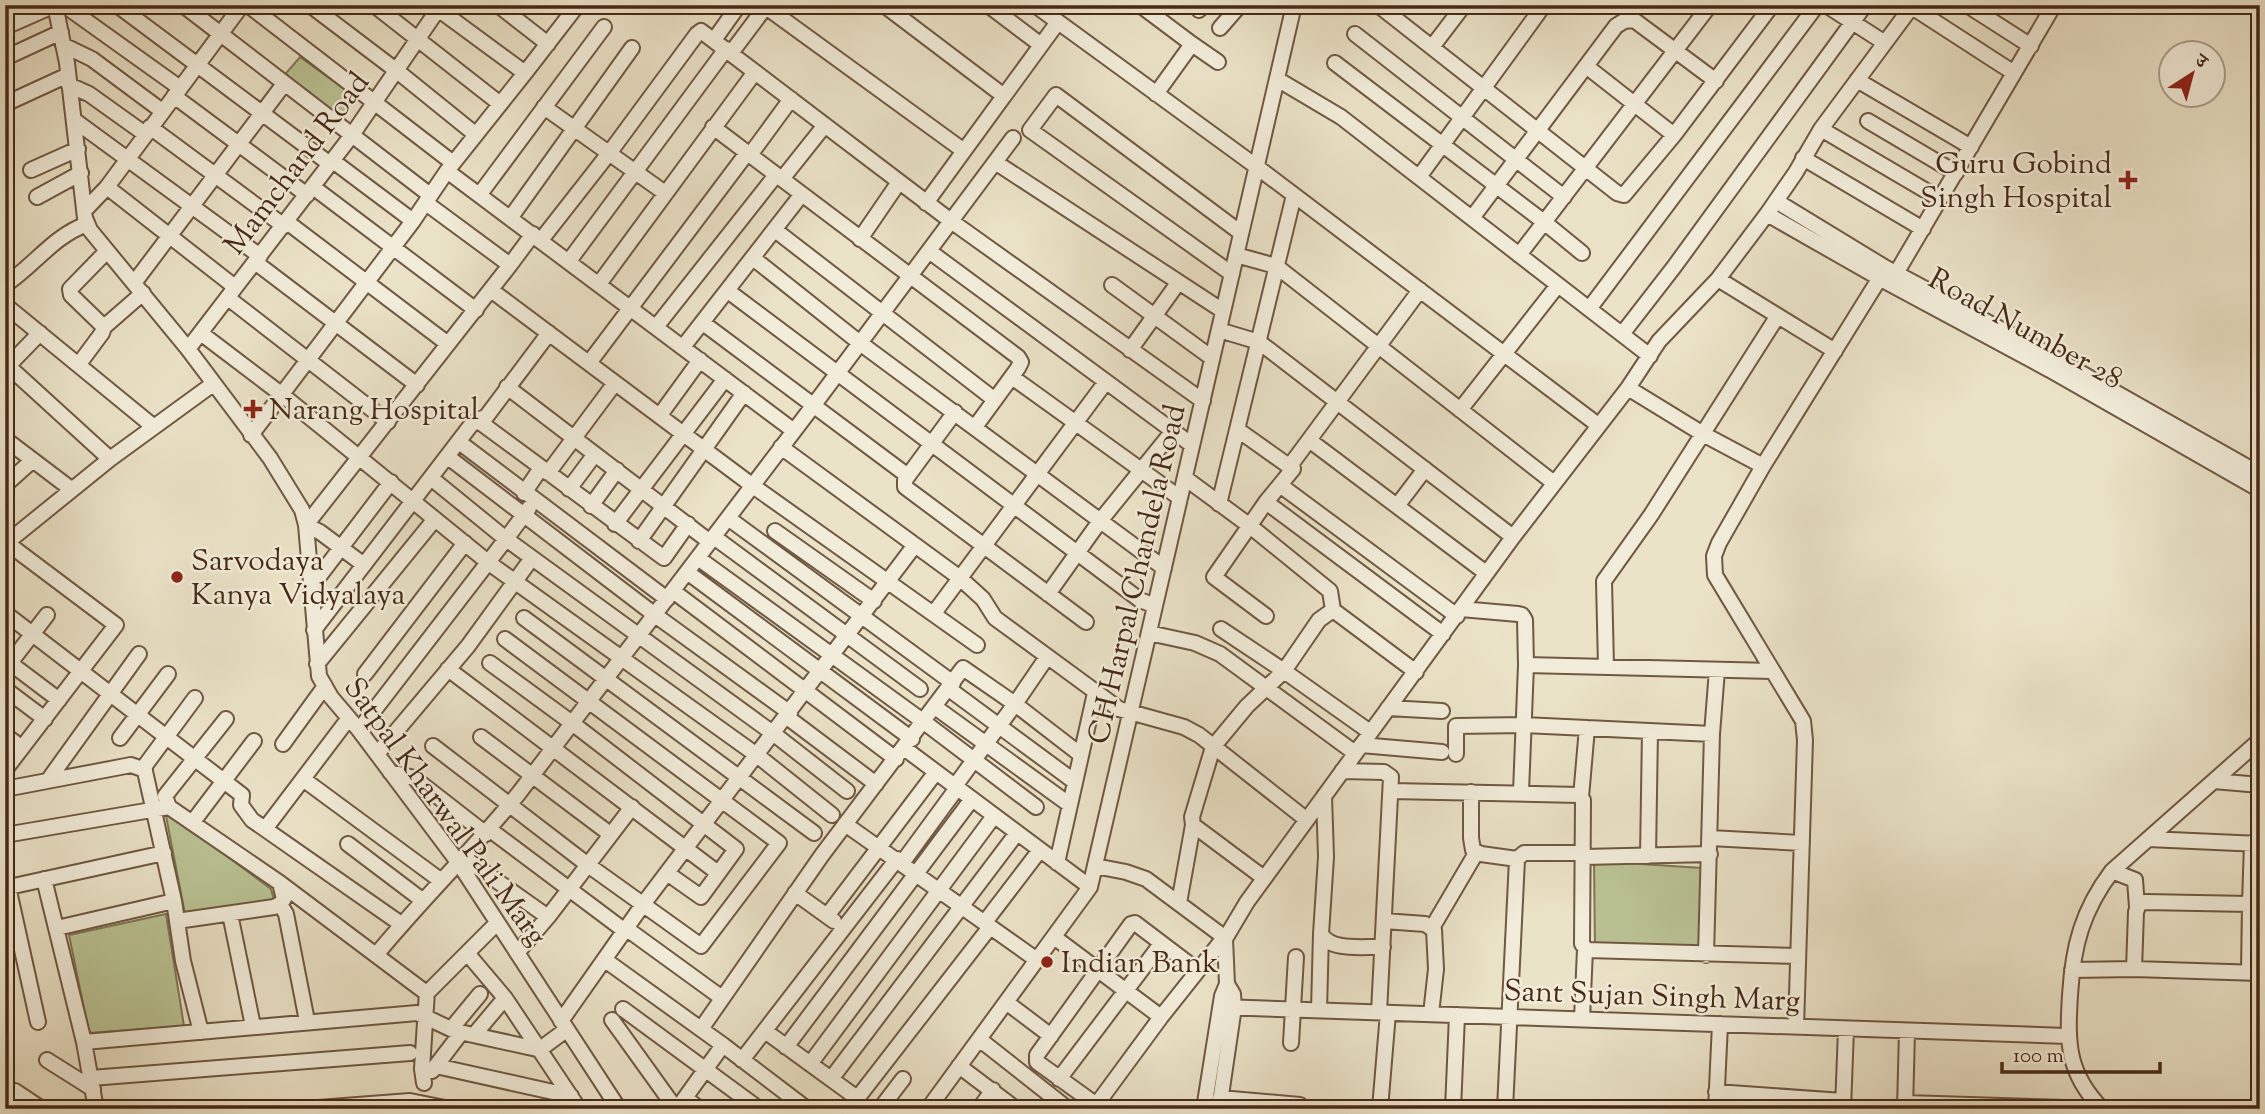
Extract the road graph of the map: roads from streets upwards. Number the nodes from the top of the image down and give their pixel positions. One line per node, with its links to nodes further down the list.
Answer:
1 (55, 5): 33 (street); 38 (street, Satpal Kharwal Pali Marg)
2 (64, 5): 65 (street)
3 (117, 5): 53 (street)
4 (183, 5): 36 (street)
5 (242, 5): 36 (street)
6 (248, 5): 71 (street)
7 (310, 5): 55 (street)
8 (374, 5): 39 (street)
9 (498, 5): 42 (street)
10 (739, 5): 40 (street)
11 (884, 5): 67 (street)
12 (988, 5): 44 (street)
13 (1035, 5): 31 (street)
14 (1140, 5): 43 (street)
15 (1240, 5): 35 (street)
16 (1294, 5): 59 (street, CH Harpal Chandela Road)
17 (1378, 5): 46 (street)
18 (1464, 5): 46 (street)
19 (1544, 5): 64 (street)
20 (1710, 5): 49 (street)
21 (1772, 5): 62 (street)
22 (1817, 5): 169 (street)
23 (1826, 5): 32 (street)
24 (1866, 5): 32 (street)
25 (1967, 5): 45 (street)
26 (2054, 5): 45 (street)
27 (766, 6): 48 (street); 94 (street)
28 (1912, 6): 41 (street); 58 (street)
29 (439, 7): 39 (street, Mamchand Road); 57 (street)
30 (576, 7): 42 (street)
31 (1058, 22): 44 (street); 66 (street)
32 (1852, 22): 41 (street); 183 (street)
33 (5, 27)
34 (604, 27): 73 (street)
35 (1220, 28)
36 (221, 34): 53 (street); 63 (street)
37 (1355, 34): 76 (street)
38 (62, 39): 50 (street); 60 (street, Satpal Kharwal Pali Marg); 74 (street)
39 (418, 39): 55 (street, Mamchand Road); 69 (street)
40 (714, 40): 48 (street); 93 (street)
41 (1885, 43): 61 (street)
42 (548, 44): 57 (street)
43 (1192, 44): 51 (street); 66 (street)
44 (1041, 45): 67 (street)
45 (2031, 46): 58 (street)
46 (1432, 47): 64 (street)
47 (632, 48): 81 (street)
48 (728, 51): 56 (street); 105 (street)
49 (1675, 51): 54 (street); 62 (street); 72 (street)
50 (5, 58)
51 (1218, 62)
52 (1335, 62): 90 (street)
53 (198, 65): 65 (street); 75 (street)
54 (1586, 66): 72 (street); 83 (street)
55 (397, 71): 71 (street, Mamchand Road); 85 (street)
56 (755, 72): 68 (street); 80 (street)
57 (525, 73): 69 (street)
58 (2014, 74): 91 (street)
59 (1277, 79): 102 (street, CH Harpal Chandela Road); 110 (street)
60 (69, 80): 70 (street); 77 (street, Satpal Kharwal Pali Marg); 84 (street)
61 (1857, 80): 82 (street); 91 (street)
62 (1716, 81): 87 (street)
63 (284, 84): 75 (street); 86 (street)
64 (1485, 89): 76 (street); 83 (street)
65 (177, 92): 74 (street); 89 (street)
66 (1156, 94): 102 (street)
67 (1004, 96): 94 (street)
68 (791, 99): 79 (street); 95 (street)
69 (499, 103): 85 (street)
70 (5, 104)
71 (374, 104): 86 (street, Mamchand Road); 101 (street)
72 (1635, 105): 87 (street); 103 (street)
73 (544, 107): 81 (street); 116 (street)
74 (162, 111): 84 (street)
75 (261, 113): 89 (street); 99 (street)
76 (1463, 118): 90 (street); 98 (street)
77 (74, 120): 92 (street, Satpal Kharwal Pali Marg); 97 (street)
78 (1868, 121): 107 (street)
79 (825, 125): 109 (street); 111 (street)
80 (713, 127): 95 (street); 115 (street)
81 (574, 129): 93 (street); 128 (street)
82 (1821, 129): 96 (street); 122 (street)
83 (1538, 130): 98 (street); 103 (street)
84 (148, 131): 97 (street); 108 (street)
85 (475, 134): 101 (street)
86 (352, 135): 99 (street, Mamchand Road); 121 (street)
87 (1674, 135): 103 (street)
88 (1013, 138): 100 (street)
89 (238, 144): 108 (street); 114 (street)
90 (1442, 146): 110 (street); 112 (street)
91 (1971, 148): 107 (street)
92 (78, 149): 104 (street); 106 (street, Satpal Kharwal Pali Marg)
93 (610, 152): 105 (street); 138 (street)
94 (964, 152): 124 (street)
95 (748, 154): 109 (street); 168 (street)
96 (1803, 158): 123 (street); 134 (street)
97 (128, 159): 113 (street); 125 (street)
98 (1517, 160): 112 (street); 120 (street)
99 (331, 162): 114 (street, Mamchand Road); 130 (street)
100 (995, 162): 131 (street); 156 (street)
101 (450, 167): 116 (street); 121 (street)
102 (1257, 167): 118 (street); 136 (street, CH Harpal Chandela Road)
103 (1587, 168): 120 (street)
104 (31, 170)
105 (636, 172): 115 (street); 148 (street)
106 (80, 173): 119 (street); 127 (street, Satpal Kharwal Pali Marg)
107 (1956, 173): 122 (street)
108 (215, 175): 125 (street); 133 (street)
109 (779, 177): 117 (street); 178 (street)
110 (1419, 177): 129 (street)
111 (899, 182): 124 (street); 139 (street)
112 (1496, 186): 129 (street); 132 (street)
113 (107, 187): 127 (street); 137 (street)
114 (310, 191): 133 (street, Mamchand Road); 140 (street)
115 (665, 193): 157 (street)
116 (480, 194): 128 (street)
117 (802, 194): 135 (street); 139 (street)
118 (1294, 195): 150 (street); 163 (street)
119 (37, 197)
120 (1564, 197): 132 (street)
121 (428, 199): 130 (street); 149 (street)
122 (1940, 200): 134 (street)
123 (1776, 201): 126 (street); 152 (street, Road Number 28)
124 (926, 202): 131 (street)
125 (192, 206): 137 (street); 147 (street)
126 (1767, 214): 152 (street, Road Number 28); 154 (street)
127 (86, 217): 142 (street, Satpal Kharwal Pali Marg); 158 (street)
128 (511, 217): 138 (street)
129 (1472, 218): 144 (street)
130 (413, 221): 140 (street)
131 (951, 221): 141 (street); 190 (street)
132 (1544, 222): 143 (street); 144 (street)
133 (285, 224): 147 (street, Mamchand Road); 155 (street)
134 (1923, 229): 152 (street)
135 (775, 230): 146 (street); 172 (street)
136 (1241, 233): 145 (street, CH Harpal Chandela Road); 151 (street)
137 (169, 237): 161 (street); 165 (street)
138 (537, 237): 148 (street); 149 (street)
139 (860, 239): 153 (street)
140 (394, 246): 155 (street); 170 (street)
141 (929, 251): 153 (street); 204 (street)
142 (106, 252): 161 (street, Satpal Kharwal Pali Marg); 177 (street)
143 (1582, 253)
144 (1519, 254): 160 (street)
145 (1236, 255): 150 (street); 151 (street, CH Harpal Chandela Road)
146 (753, 258): 164 (street); 184 (street)
147 (257, 259): 165 (street, Mamchand Road); 175 (street)
148 (569, 261): 157 (street)
149 (510, 265): 162 (street)
150 (1276, 266): 185 (street); 187 (street)
151 (1232, 274): 171 (street, CH Harpal Chandela Road)
152 (1888, 276): 167 (street, Road Number 28); 191 (street)
153 (910, 277): 172 (street); 201 (street)
154 (1718, 279): 174 (street); 193 (street)
155 (367, 283): 175 (street); 186 (street)
156 (1178, 283): 171 (street); 173 (street)
157 (599, 284): 168 (street)
158 (5, 285)
159 (1112, 285): 173 (street)
160 (1559, 285): 169 (street); 192 (street)
161 (139, 288): 177 (street); 189 (street, Satpal Kharwal Pali Marg)
162 (491, 290): 170 (street); 180 (street)
163 (1420, 290): 187 (street); 192 (street)
164 (728, 291): 176 (street); 200 (street)
165 (232, 292): 182 (street, Mamchand Road); 195 (street)
166 (5, 305): 181 (street)
167 (1943, 305): 250 (street, Road Number 28); 262 (street, Road Number 28)
168 (630, 307): 178 (street); 197 (street)
169 (1589, 309): 183 (street)
170 (475, 310): 186 (street)
171 (1223, 312): 179 (street, CH Harpal Chandela Road)
172 (883, 313): 184 (street); 211 (street)
173 (1155, 315): 190 (street); 194 (street)
174 (1777, 317): 191 (street); 228 (street)
175 (336, 323): 195 (street); 206 (street)
176 (703, 323): 188 (street); 214 (street)
177 (104, 327): 198 (street)
178 (656, 327): 188 (street)
179 (1219, 330): 185 (street); 194 (street, CH Harpal Chandela Road)
180 (549, 332): 197 (street); 207 (street)
181 (40, 333): 198 (street); 199 (street)
182 (202, 334): 189 (street, Mamchand Road); 210 (street)
183 (1622, 334): 193 (street)
184 (860, 342): 200 (street); 216 (street)
185 (1259, 342): 213 (street); 224 (street)
186 (449, 345): 206 (street)
187 (1379, 346): 213 (street); 215 (street)
188 (683, 348): 196 (street)
189 (188, 349): 205 (street, Satpal Kharwal Pali Marg)
190 (1130, 350): 212 (street)
191 (1835, 351): 243 (street)
192 (1504, 354): 215 (street); 221 (street)
193 (1650, 356): 208 (street)
194 (1212, 358): 212 (street, CH Harpal Chandela Road)
195 (308, 360): 210 (street); 219 (street)
196 (700, 360): 202 (street); 217 (street)
197 (589, 363): 203 (street)
198 (79, 364): 222 (street)
199 (7, 367): 241 (street)
200 (837, 374): 214 (street); 234 (street)
201 (1012, 377): 211 (street); 220 (street)
202 (725, 379): 209 (street); 227 (street)
203 (615, 383): 217 (street); 230 (street)
204 (1105, 383): 220 (street); 226 (street)
205 (214, 384): 222 (street); 229 (street, Satpal Kharwal Pali Marg)
206 (417, 385): 219 (street)
207 (507, 387): 218 (street); 230 (street)
208 (1628, 388): 221 (street); 228 (street)
209 (744, 393): 225 (street); 237 (street)
210 (281, 394): 229 (street); 240 (street)
211 (995, 400): 223 (street)
212 (1203, 401): 235 (street, CH Harpal Chandela Road)
213 (1337, 402): 232 (street); 245 (street)
214 (813, 406): 225 (street); 251 (street)
215 (1460, 410): 255 (street)
216 (955, 412): 223 (street); 234 (street)
217 (660, 415): 227 (street)
218 (477, 420): 233 (street); 247 (street)
219 (388, 422): 240 (street)
220 (1076, 423): 248 (street); 249 (street)
221 (1598, 425): 255 (street)
222 (154, 427): 241 (street)
223 (975, 427): 249 (street)
224 (1238, 430): 244 (street); 267 (street)
225 (794, 431): 236 (street)
226 (1173, 432): 235 (street); 248 (street)
227 (684, 433): 237 (street); 261 (street)
228 (1703, 434): 243 (street); 332 (street)
229 (251, 435): 278 (street, Satpal Kharwal Pali Marg)
230 (575, 438): 238 (street); 247 (street)
231 (5, 439): 242 (street)
232 (1309, 440): 244 (street); 270 (street)
233 (459, 442): 239 (street); 263 (street)
234 (931, 445): 251 (street); 268 (street)
235 (1192, 445): 253 (street, CH Harpal Chandela Road)
236 (782, 447): 258 (street); 287 (street)
237 (705, 450): 258 (street); 271 (street)
238 (595, 453): 246 (street); 260 (street)
239 (448, 457): 252 (street); 272 (street)
240 (360, 458): 254 (street); 278 (street)
241 (110, 459): 259 (street)
242 (33, 460): 256 (street); 259 (street)
243 (1763, 466): 337 (street)
244 (1293, 469): 257 (street)
245 (1425, 469): 270 (street); 281 (street)
246 (617, 470): 261 (street); 269 (street)
247 (545, 471): 260 (street); 263 (street)
248 (1140, 471): 264 (street); 275 (street)
249 (1038, 473): 268 (street); 275 (street)
250 (2260, 474)
251 (908, 476): 288 (street)
252 (431, 478): 265 (street); 282 (street)
253 (1185, 478): 264 (street, CH Harpal Chandela Road); 267 (street)
254 (391, 482): 265 (street); 289 (street)
255 (1554, 483): 281 (street)
256 (5, 485)
257 (1280, 485): 266 (street); 308 (street)
258 (753, 486): 273 (street); 299 (street)
259 (71, 489): 286 (street)
260 (569, 489): 269 (street)
261 (642, 489): 271 (street); 276 (street)
262 (2260, 490)
263 (529, 497): 272 (street); 303 (street)
264 (1180, 498): 295 (street, CH Harpal Chandela Road)
265 (414, 500): 274 (street); 294 (street)
266 (1266, 502): 279 (street); 320 (street)
267 (1219, 504): 279 (street)
268 (1014, 505): 288 (street); 290 (street)
269 (591, 506): 276 (street)
270 (1397, 506): 297 (street)
271 (665, 507): 277 (street); 284 (street)
272 (524, 515): 282 (street); 311 (street)
273 (728, 518): 283 (street); 313 (street)
274 (435, 519): 285 (street); 330 (street)
275 (1100, 521): 290 (street); 295 (street)
276 (615, 524): 284 (street)
277 (688, 524): 283 (street); 284 (street)
278 (306, 525): 289 (street); 301 (street, Satpal Kharwal Pali Marg)
279 (1250, 526): 306 (street); 312 (street)
280 (775, 531): 304 (street)
281 (1513, 537): 297 (street)
282 (506, 539): 291 (street); 293 (street)
283 (712, 539): 292 (street); 321 (street)
284 (639, 541)
285 (465, 543): 293 (street); 341 (street)
286 (6, 544): 338 (street)
287 (915, 545): 298 (street); 299 (street)
288 (983, 547): 298 (street); 302 (street)
289 (341, 548): 294 (street); 301 (street)
290 (1078, 552): 302 (street); 305 (street)
291 (532, 558): 300 (street); 322 (street)
292 (698, 558): 296 (street); 326 (street)
293 (489, 563): 300 (street); 369 (street)
294 (364, 565): 317 (street)
295 (1164, 568): 305 (street, CH Harpal Chandela Road)
296 (688, 572): 303 (street); 335 (street)
297 (1486, 573): 308 (street)
298 (960, 578): 307 (street); 327 (street)
299 (889, 581): 304 (street); 307 (street)
300 (515, 582): 328 (street); 333 (street)
301 (311, 587): 317 (street, Satpal Kharwal Pali Marg)
302 (1048, 594): 315 (street)
303 (670, 595): 311 (street); 348 (street)
304 (874, 601): 313 (street)
305 (1155, 606): 318 (street, CH Harpal Chandela Road)
306 (1333, 610): 336 (street); 339 (street)
307 (934, 612): 324 (street)
308 (1459, 612): 320 (street); 331 (street)
309 (5, 613): 319 (street)
310 (47, 615): 319 (street)
311 (655, 615): 322 (street); 360 (street)
312 (1266, 616)
313 (862, 617): 321 (street); 344 (street)
314 (524, 618): 342 (street)
315 (1086, 622)
316 (1221, 629): 336 (street)
317 (314, 630): 330 (street, Satpal Kharwal Pali Marg)
318 (1149, 633): 347 (street); 358 (street, CH Harpal Chandela Road)
319 (33, 634): 338 (street); 352 (street)
320 (1443, 634): 339 (street)
321 (848, 635): 326 (street); 346 (street)
322 (639, 636): 328 (street); 372 (street)
323 (505, 639): 353 (street)
324 (977, 645)
325 (139, 654): 349 (street)
326 (834, 655): 335 (street); 364 (street)
327 (1047, 657): 350 (street); 354 (street)
328 (622, 658): 342 (street); 390 (street)
329 (490, 663): 365 (street)
330 (317, 664): 343 (street, Satpal Kharwal Pali Marg)
331 (1526, 665): 332 (street); 366 (street)
332 (1606, 667): 334 (street)
333 (448, 669): 383 (street); 388 (street)
334 (1717, 670): 337 (street); 373 (street)
335 (822, 671): 348 (street); 386 (street)
336 (1284, 671): 347 (street); 371 (street)
337 (1772, 671): 438 (street)
338 (81, 672): 349 (street); 352 (street)
339 (1416, 672): 356 (street)
340 (168, 674): 359 (street)
341 (365, 674)
342 (606, 678): 353 (street); 399 (street)
343 (324, 686): 361 (street, Satpal Kharwal Pali Marg); 380 (street)
344 (951, 686): 354 (street); 355 (street); 367 (street)
345 (5, 689): 362 (street)
346 (920, 689)
347 (1266, 689): 384 (street); 387 (street)
348 (806, 692): 360 (street); 386 (street)
349 (109, 693): 359 (street); 400 (street)
350 (1095, 693): 358 (street); 389 (street)
351 (195, 698): 375 (street)
352 (59, 700): 362 (street)
353 (589, 701): 365 (street); 416 (street)
354 (1015, 704): 367 (street); 389 (street)
355 (935, 707): 364 (street); 381 (street)
356 (1388, 708): 357 (street); 371 (street)
357 (1443, 711)
358 (1130, 714): 384 (street); 453 (street, CH Harpal Chandela Road)
359 (137, 715): 375 (street); 377 (street)
360 (789, 715): 372 (street); 405 (street)
361 (349, 718): 369 (street, Satpal Kharwal Pali Marg); 401 (street)
362 (45, 719): 385 (street)
363 (226, 719): 391 (street)
364 (924, 722): 386 (street); 392 (street)
365 (572, 723): 383 (street); 427 (street)
366 (1524, 725): 368 (street); 387 (street); 412 (street)
367 (999, 726): 381 (street); 404 (street)
368 (1587, 728): 370 (street); 414 (street)
369 (359, 730): 388 (street, Satpal Kharwal Pali Marg)
370 (1650, 731): 373 (street); 447 (street)
371 (1370, 732): 387 (street)
372 (774, 734): 390 (street); 410 (street)
373 (1712, 734): 435 (street)
374 (5, 735): 385 (street)
375 (166, 736): 391 (street); 394 (street)
376 (481, 737): 398 (street)
377 (120, 738)
378 (2260, 740): 403 (street)
379 (254, 741): 402 (street)
380 (284, 744)
381 (986, 744): 392 (street); 417 (street)
382 (433, 746): 418 (street)
383 (554, 747): 398 (street); 419 (street)
384 (1213, 747): 424 (street); 428 (street)
385 (22, 748): 393 (street)
386 (904, 749): 397 (street); 405 (street)
387 (1358, 749): 395 (street)
388 (377, 754): 396 (street, Satpal Kharwal Pali Marg)
389 (1081, 755): 404 (street)
390 (758, 756): 399 (street); 422 (street)
391 (195, 759): 402 (street); 421 (street)
392 (974, 760): 407 (street); 420 (street)
393 (5, 770)
394 (145, 770): 400 (street); 421 (street)
395 (1342, 771): 409 (street); 413 (street)
396 (390, 772): 430 (street); 448 (street, Satpal Kharwal Pali Marg)
397 (936, 772): 407 (street); 440 (street)
398 (532, 776): 418 (street); 433 (street)
399 (741, 778): 416 (street); 431 (street)
400 (49, 779): 408 (street)
401 (303, 779): 429 (street); 461 (street)
402 (223, 780): 425 (street); 429 (street)
403 (2214, 781): 406 (street); 436 (street)
404 (1075, 782): 417 (street)
405 (876, 784): 426 (street)
406 (2260, 785)
407 (956, 787): 415 (street); 450 (street)
408 (5, 789)
409 (1391, 791): 411 (street); 479 (street)
410 (847, 792)
411 (1471, 792): 412 (street); 444 (street)
412 (1521, 792): 414 (street)
413 (1324, 796): 424 (street); 487 (street)
414 (1581, 797): 445 (street)
415 (972, 799): 423 (street); 457 (street)
416 (723, 801): 427 (street); 471 (street)
417 (1070, 805): 451 (street)
418 (509, 806): 430 (street); 452 (street)
419 (632, 807): 433 (street); 441 (street)
420 (1036, 807)
421 (161, 808): 425 (street); 434 (street); 443 (street)
422 (832, 815)
423 (994, 816): 432 (street); 465 (street)
424 (1307, 820): 458 (street)
425 (192, 823): 462 (street)
426 (845, 824): 440 (street); 466 (street)
427 (705, 825): 441 (street); 456 (street)
428 (1193, 825): 458 (street); 469 (street)
429 (265, 829): 481 (street)
430 (488, 832): 448 (street); 464 (street)
431 (814, 833)
432 (1017, 833): 442 (street); 473 (street)
433 (610, 834): 452 (street)
434 (5, 835)
435 (1710, 838): 438 (street); 446 (street)
436 (2148, 839): 439 (street); 454 (street)
437 (348, 844): 467 (street)
438 (1802, 844): 497 (street)
439 (2256, 844): 472 (street)
440 (880, 846): 450 (street); 476 (street)
441 (687, 848): 455 (street); 456 (street)
442 (1040, 850): 451 (street); 482 (street)
443 (164, 853): 459 (street); 468 (street)
444 (1476, 853): 449 (street); 484 (street)
445 (1584, 855): 447 (street); 449 (street); 492 (street)
446 (1710, 855): 447 (street); 496 (street)
447 (1648, 856)
448 (461, 859): 461 (street); 477 (street); 480 (street, Satpal Kharwal Pali Marg)
449 (1517, 859): 521 (street)
450 (899, 861): 457 (street); 485 (street)
451 (1057, 863): 463 (street)
452 (588, 865): 464 (street); 471 (street)
453 (1095, 866): 463 (street, CH Harpal Chandela Road); 469 (street)
454 (2112, 871): 474 (street); 504 (street)
455 (667, 873): 456 (street); 471 (street)
456 (718, 873)
457 (917, 873): 465 (street); 542 (street)
458 (1264, 878): 488 (street)
459 (44, 879): 460 (street); 483 (street)
460 (7, 880): 525 (street)
461 (440, 880): 467 (street)
462 (280, 883): 470 (street); 494 (street)
463 (1090, 887): 489 (street, CH Harpal Chandela Road)
464 (570, 889): 477 (street); 486 (street)
465 (940, 890): 473 (street); 547 (street)
466 (795, 893): 476 (street); 510 (street)
467 (422, 900): 481 (street)
468 (174, 901): 478 (street); 483 (street)
469 (1179, 903): 488 (street)
470 (280, 904): 475 (street); 524 (street)
471 (644, 904): 486 (street)
472 (2250, 904): 474 (street); 505 (street)
473 (962, 906): 482 (street); 551 (street)
474 (2137, 907): 501 (street)
475 (230, 914): 478 (street); 528 (street)
476 (827, 916): 485 (street)
477 (548, 917): 495 (street)
478 (177, 921): 534 (street)
479 (1384, 921): 484 (street); 491 (street)
480 (497, 923): 493 (street); 495 (street, Satpal Kharwal Pali Marg)
481 (401, 924): 494 (street)
482 (987, 925): 500 (street); 563 (street)
483 (57, 928): 539 (street)
484 (1432, 928): 518 (street)
485 (845, 929): 532 (street)
486 (626, 930): 499 (street); 510 (street)
487 (1321, 934): 491 (street); 515 (street)
488 (1226, 935): 503 (street); 512 (street)
489 (1054, 937): 500 (street, CH Harpal Chandela Road); 502 (street)
490 (1161, 944): 502 (street); 503 (street); 507 (street)
491 (1383, 947): 516 (street)
492 (1585, 949): 496 (street); 522 (street)
493 (467, 953): 506 (street); 509 (street)
494 (376, 954): 506 (street)
495 (517, 954): 527 (street, Satpal Kharwal Pali Marg)
496 (1706, 955): 497 (street)
497 (1798, 956): 529 (street)
498 (1296, 957): 514 (street)
499 (604, 960): 527 (street); 530 (street)
500 (1037, 960): 511 (street, CH Harpal Chandela Road)
501 (2134, 969): 504 (street); 505 (street)
502 (1098, 970): 507 (street); 536 (street)
503 (1198, 970): 520 (street)
504 (2072, 970): 537 (street)
505 (2254, 972)
506 (426, 991): 517 (street)
507 (1126, 991): 520 (street); 553 (street)
508 (480, 994): 535 (street)
509 (505, 998): 535 (street); 543 (street)
510 (722, 998): 530 (street)
511 (1006, 1002): 536 (street); 538 (street, CH Harpal Chandela Road)
512 (1227, 1007): 514 (street, Sant Sujan Singh Marg); 561 (street); 584 (street)
513 (623, 1009): 550 (street)
514 (1293, 1009): 515 (street, Sant Sujan Singh Marg); 540 (street)
515 (1319, 1010): 516 (street, Sant Sujan Singh Marg)
516 (1384, 1012): 518 (street, Sant Sujan Singh Marg); 585 (street)
517 (424, 1014): 524 (street); 535 (street); 554 (street)
518 (1431, 1014): 519 (street, Sant Sujan Singh Marg)
519 (1458, 1015): 521 (street, Sant Sujan Singh Marg); 586 (street)
520 (1161, 1017): 568 (street)
521 (1509, 1017): 522 (street, Sant Sujan Singh Marg); 587 (street)
522 (1583, 1019): 526 (street, Sant Sujan Singh Marg)
523 (612, 1020): 564 (street)
524 (307, 1021): 528 (street)
525 (38, 1022)
526 (1720, 1024): 529 (street, Sant Sujan Singh Marg); 558 (street)
527 (563, 1025): 543 (street); 575 (street, Satpal Kharwal Pali Marg)
528 (253, 1026): 534 (street)
529 (1796, 1027): 531 (street, Sant Sujan Singh Marg)
530 (701, 1029): 541 (street)
531 (1846, 1029): 533 (street, Sant Sujan Singh Marg); 566 (street)
532 (765, 1031): 542 (street); 546 (street)
533 (1907, 1031): 537 (street, Sant Sujan Singh Marg); 567 (street)
534 (201, 1032): 539 (street)
535 (462, 1032): 543 (street); 548 (street)
536 (1051, 1036): 553 (street)
537 (2067, 1036): 589 (street)
538 (979, 1039): 549 (street, CH Harpal Chandela Road); 583 (street)
539 (84, 1042): 555 (street)
540 (1291, 1043)
541 (723, 1045): 546 (street); 550 (street)
542 (786, 1047): 547 (street)
543 (541, 1048): 560 (street)
544 (410, 1052): 555 (street)
545 (47, 1059): 555 (street)
546 (743, 1060): 578 (street)
547 (810, 1064): 551 (street)
548 (436, 1066): 554 (street); 560 (street)
549 (959, 1066): 556 (street); 580 (street, CH Harpal Chandela Road)
550 (706, 1069): 564 (street); 577 (street)
551 (831, 1079): 563 (street)
552 (903, 1079): 579 (street)
553 (1059, 1079): 568 (street)
554 (424, 1083): 559 (street)
555 (92, 1084): 572 (street)
556 (993, 1090): 581 (street); 582 (street)
557 (15, 1091): 571 (street)
558 (1716, 1092): 562 (street); 588 (street)
559 (410, 1101): 573 (street); 574 (street)
560 (575, 1102)
561 (1219, 1103): 565 (street)
562 (1785, 1103): 566 (street)
563 (853, 1104)
564 (679, 1105): 576 (street)
565 (1300, 1105)
566 (1843, 1105)
567 (1905, 1106): 569 (street)
568 (1099, 1107)
569 (1971, 1107): 570 (street)
570 (2029, 1108): 589 (street)
571 (42, 1109)
572 (96, 1109)
573 (305, 1109)
574 (450, 1109)
575 (619, 1109)
576 (700, 1109)
577 (759, 1109)
578 (807, 1109)
579 (880, 1109)
580 (928, 1109)
581 (979, 1109)
582 (1016, 1109)
583 (1068, 1109)
584 (1204, 1109)
585 (1380, 1109)
586 (1453, 1109)
587 (1506, 1109)
588 (1716, 1109)
589 (2100, 1109)

